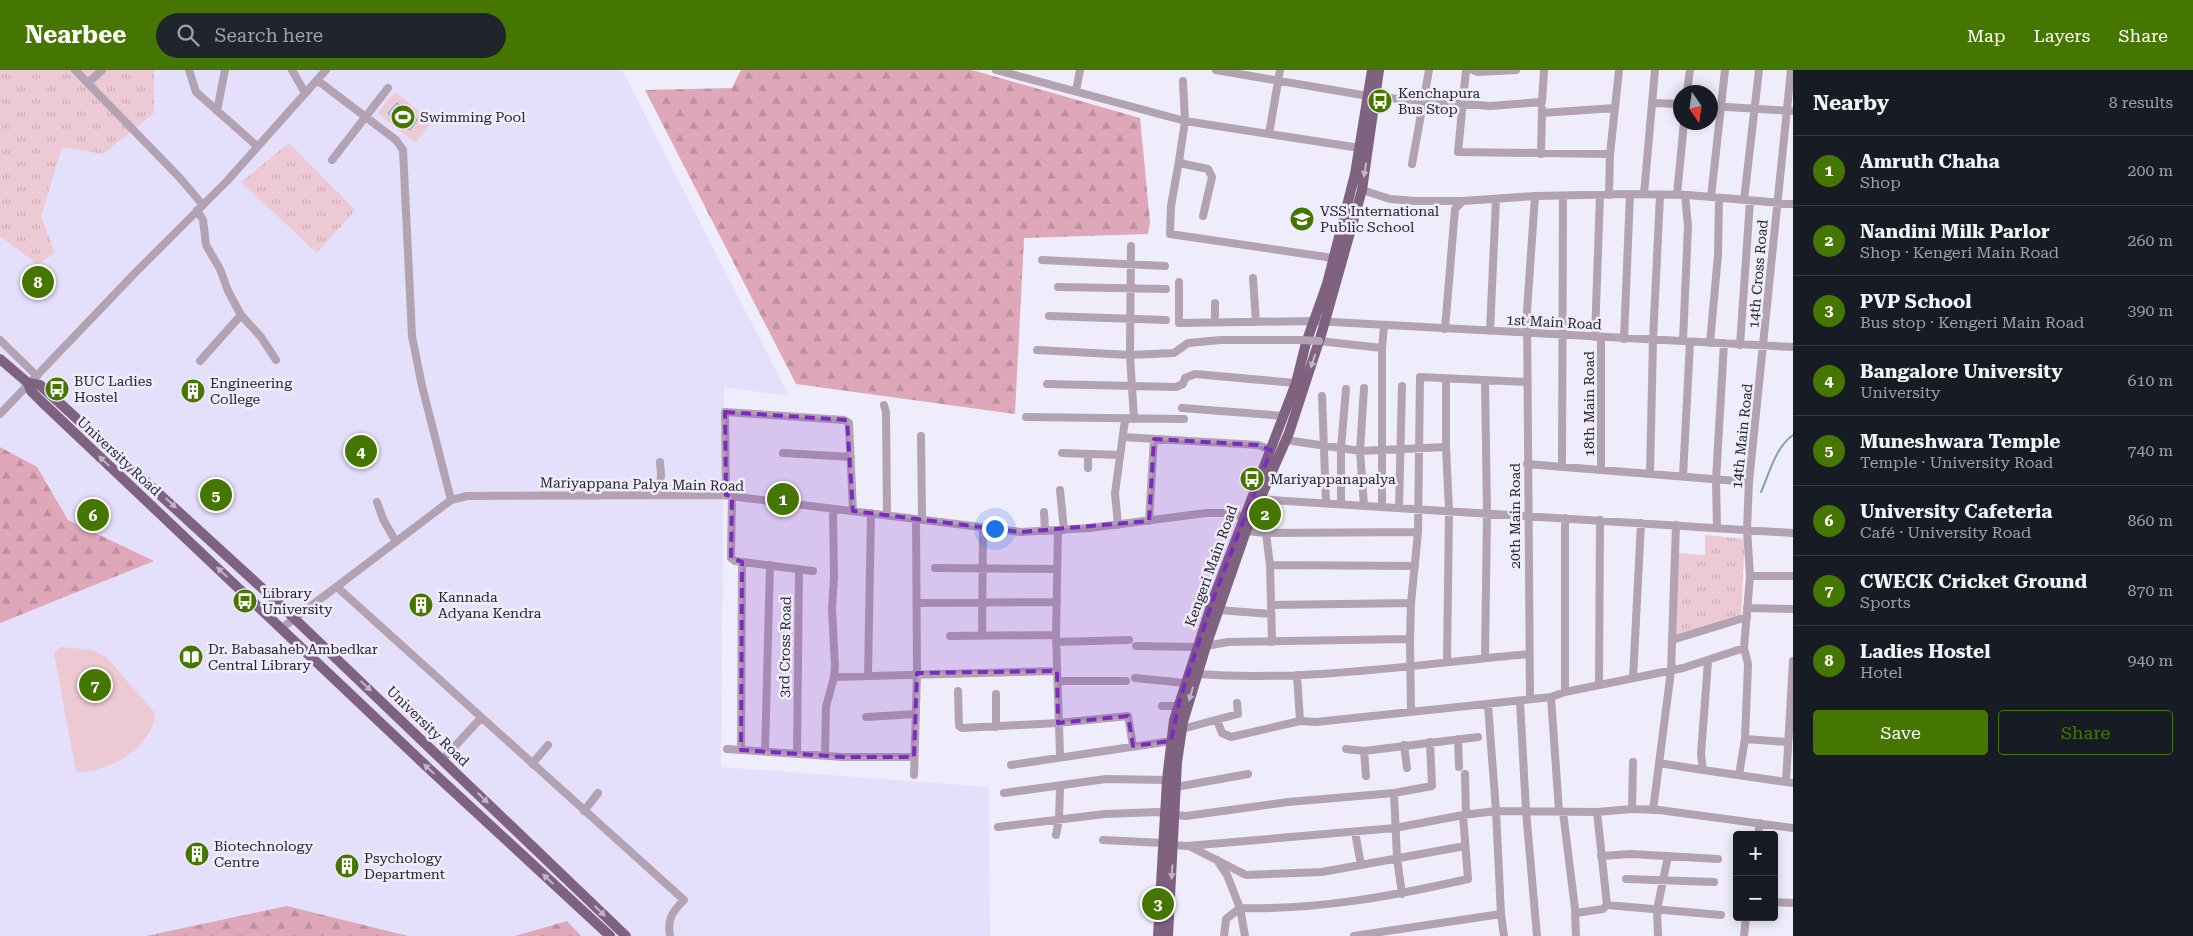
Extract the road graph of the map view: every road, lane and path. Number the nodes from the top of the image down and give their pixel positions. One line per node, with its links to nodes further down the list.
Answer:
1 (75, 70): 28 (street)
2 (102, 70): 28 (street)
3 (189, 70): 41 (street)
4 (225, 70): 41 (street)
5 (292, 70): 32 (street)
6 (326, 70): 25 (street)
7 (996, 70): 31 (street)
8 (1080, 70): 31 (street)
9 (1216, 70): 27 (street)
10 (1280, 70): 27 (street)
11 (1372, 70): 33 (main road, Kengeri Main Road)
12 (1379, 70): 33 (main road, Kengeri Main Road)
13 (1429, 70): 34 (street)
14 (1466, 70): 36 (street)
15 (1473, 70): 16 (street)
16 (1508, 70): 17 (street)
17 (1516, 70)
18 (1544, 70): 35 (street)
19 (1619, 70): 40 (street)
20 (1655, 70): 37 (street)
21 (1690, 70): 29 (street)
22 (1725, 70): 39 (street)
23 (1759, 70): 42 (street)
24 (1791, 70): 43 (street, 14th Cross Road)
25 (317, 80): 32 (street); 45 (street)
26 (1183, 81): 46 (street)
27 (1278, 81): 33 (street); 48 (street)
28 (88, 83): 71 (street)
29 (1688, 85)
30 (388, 88): 45 (street)
31 (1076, 91): 46 (street)
32 (305, 93): 49 (street)
33 (1372, 96): 34 (street); 50 (main road, Kengeri Main Road); 56 (main road, Kengeri Main Road, one-way to 56)
34 (1424, 100): 36 (street); 55 (street)
35 (1542, 102): 36 (street); 44 (street)
36 (1463, 103): 51 (street)
37 (1653, 104): 38 (street); 58 (street)
38 (1673, 104)
39 (1720, 107): 42 (street); 65 (street)
40 (1615, 108): 44 (street); 52 (street)
41 (216, 111): 49 (street)
42 (1756, 111): 43 (street); 68 (street)
43 (1790, 111): 69 (street, 14th Cross Road)
44 (1542, 113): 51 (street)
45 (366, 117): 53 (street); 163 (street)
46 (1185, 121): 48 (street); 54 (street)
47 (1684, 130): 62 (street)
48 (1269, 134): 50 (street)
49 (257, 146): 71 (street)
50 (1360, 148): 74 (main road, Kengeri Main Road)
51 (1541, 154): 52 (street)
52 (1610, 154): 60 (street)
53 (332, 160)
54 (1179, 161): 72 (street); 74 (street)
55 (1412, 164)
56 (1362, 190): 67 (street); 90 (main road, Kengeri Main Road)
57 (1630, 194): 58 (street); 60 (street); 97 (street)
58 (1644, 194): 61 (street)
59 (1600, 195): 60 (street); 64 (street); 96 (street, 18th Main Road)
60 (1609, 195)
61 (1660, 195): 62 (street); 99 (street)
62 (1681, 195): 65 (street); 101 (street)
63 (1535, 196): 64 (street); 66 (street); 94 (street, 20th Main Road)
64 (1562, 196): 95 (street)
65 (1715, 198): 68 (street); 102 (street)
66 (1496, 199): 67 (street); 93 (street)
67 (1462, 201): 92 (street)
68 (1747, 201): 69 (street); 104 (street)
69 (1777, 204): 70 (street); 105 (street, 14th Cross Road)
70 (1793, 204)
71 (200, 207): 84 (street); 113 (street)
72 (1203, 216)
73 (1131, 246): 76 (street)
74 (1333, 258): 90 (main road, Kengeri Main Road)
75 (1042, 260): 76 (street)
76 (1131, 265): 77 (street); 81 (street)
77 (1165, 266)
78 (1253, 278): 89 (street)
79 (1179, 282): 88 (street, 1st Main Road)
80 (1058, 287): 81 (street)
81 (1132, 289): 82 (street); 86 (street)
82 (1166, 289)
83 (1215, 303): 88 (street)
84 (241, 314): 111 (street); 112 (street)
85 (1049, 316): 86 (street)
86 (1131, 319): 87 (street); 109 (street)
87 (1166, 320)
88 (1215, 322): 89 (street, 1st Main Road)
89 (1256, 322): 90 (street, 1st Main Road)
90 (1320, 322): 91 (street, 1st Main Road); 100 (main road, Kengeri Main Road); 118 (main road, Kengeri Main Road)
91 (1384, 326): 92 (street, 1st Main Road); 107 (street)
92 (1445, 329): 93 (street, 1st Main Road)
93 (1490, 331): 94 (street, 1st Main Road)
94 (1527, 333): 95 (street, 1st Main Road); 116 (street, 20th Main Road)
95 (1561, 335): 96 (street, 1st Main Road); 153 (street)
96 (1598, 337): 97 (street, 1st Main Road); 154 (street, 18th Main Road)
97 (1624, 338): 99 (street, 1st Main Road)
98 (0, 340): 113 (street)
99 (1653, 340): 101 (street, 1st Main Road); 155 (street)
100 (1319, 341): 107 (street); 109 (street, bridge); 136 (main road, Kengeri Main Road, one-way to 136)
101 (1687, 342): 102 (street, 1st Main Road); 156 (street)
102 (1710, 343): 103 (street, 1st Main Road)
103 (1724, 343): 104 (street, 1st Main Road); 157 (street)
104 (1740, 345): 105 (street, 1st Main Road)
105 (1765, 346): 106 (street, 1st Main Road); 158 (street, 14th Main Road)
106 (1793, 347)
107 (1382, 348): 142 (street)
108 (1037, 350): 109 (street)
109 (1130, 355): 121 (street)
110 (0, 359): 117 (main road, University Road)
111 (276, 360)
112 (200, 361)
113 (38, 376): 117 (street)
114 (1446, 379): 115 (street); 138 (street); 139 (street)
115 (1485, 381): 116 (street); 176 (street)
116 (1527, 382): 151 (street, 20th Main Road)
117 (28, 383): 127 (street); 218 (main road, University Road, one-way to 218); 219 (main road, University Road, one-way to 117)
118 (1296, 383): 121 (street); 128 (main road, Kengeri Main Road)
119 (1047, 384): 121 (street)
120 (1402, 386): 141 (street)
121 (1133, 387): 132 (street)
122 (1364, 388): 144 (street)
123 (1346, 389): 140 (street)
124 (1322, 396): 137 (street)
125 (884, 405): 177 (street)
126 (1182, 408): 128 (street)
127 (0, 414)
128 (1284, 416): 143 (main road, Kengeri Main Road)
129 (1026, 417): 131 (street)
130 (1184, 419): 132 (street)
131 (1125, 420): 132 (street); 134 (street)
132 (1134, 420)
133 (921, 436): 181 (street)
134 (1123, 437): 135 (street); 148 (street)
135 (1154, 439): 143 (street); 183 (street)
136 (1286, 440): 137 (street); 162 (main road, Kengeri Main Road)
137 (1324, 446): 140 (street); 165 (street)
138 (1418, 447): 139 (street); 141 (street); 171 (street)
139 (1446, 447): 173 (street)
140 (1342, 448): 144 (street); 166 (street)
141 (1400, 448): 142 (street); 169 (street)
142 (1383, 449): 144 (street); 168 (street)
143 (1271, 450): 162 (main road, Kengeri Main Road)
144 (1360, 451): 167 (street)
145 (783, 453): 149 (street)
146 (1062, 453): 147 (street)
147 (1088, 454): 148 (street); 152 (street)
148 (1120, 455): 185 (street)
149 (851, 456): 161 (street); 172 (street)
150 (660, 462): 160 (street)
151 (1527, 464): 153 (street); 178 (street, 20th Main Road)
152 (1088, 468)
153 (1562, 468): 154 (street)
154 (1602, 470): 155 (street)
155 (1650, 473): 156 (street)
156 (1683, 476): 157 (street)
157 (1716, 480): 158 (street); 187 (street)
158 (1749, 482): 189 (street, 14th Main Road)
159 (1060, 490): 190 (street)
160 (659, 495): 161 (street, Mariyappana Palya Main Road); 163 (street, Mariyappana Palya Main Road)
161 (729, 496): 170 (street, Mariyappana Palya Main Road); 197 (street)
162 (1255, 499): 165 (street); 179 (main road, Kengeri Main Road)
163 (451, 500): 196 (street, Mariyappana Palya Main Road)
164 (377, 502): 196 (street)
165 (1326, 503): 166 (street)
166 (1341, 504): 167 (street)
167 (1364, 505): 168 (street)
168 (1382, 506): 169 (street)
169 (1399, 508): 171 (street)
170 (832, 509): 172 (street, Mariyappana Palya Main Road); 242 (street)
171 (1418, 509): 173 (street); 193 (street)
172 (853, 511): 175 (street, Mariyappana Palya Main Road)
173 (1448, 511): 176 (street); 234 (street)
174 (1044, 512): 191 (street)
175 (871, 513): 177 (street, Mariyappana Palya Main Road); 240 (street)
176 (1487, 513): 178 (street); 231 (street)
177 (887, 516): 181 (street, Mariyappana Palya Main Road)
178 (1527, 516): 180 (street); 230 (street, 20th Main Road)
179 (1248, 517): 183 (street, Mariyappana Palya Main Road); 192 (main road, Kengeri Main Road); 228 (main road, Kengeri Main Road)
180 (1565, 518): 182 (street); 250 (street)
181 (919, 519): 188 (street, Mariyappana Palya Main Road); 211 (street)
182 (1600, 520): 184 (street); 248 (street)
183 (1149, 521): 185 (street, Mariyappana Palya Main Road)
184 (1641, 522): 186 (street); 244 (street)
185 (1118, 525): 190 (street, Mariyappana Palya Main Road)
186 (1676, 525): 187 (street); 225 (street)
187 (1717, 527): 189 (street)
188 (983, 528): 191 (street, Mariyappana Palya Main Road); 204 (street)
189 (1747, 529): 195 (street); 206 (street, 14th Main Road)
190 (1061, 530): 191 (street, Mariyappana Palya Main Road); 202 (street)
191 (1045, 531)
192 (1246, 531): 194 (street); 215 (main road, Kengeri Main Road)
193 (1418, 532): 194 (street); 200 (street)
194 (1266, 533): 199 (street)
195 (1793, 533)
196 (396, 542): 208 (street, Mariyappana Palya Main Road)
197 (742, 562): 198 (street); 279 (street)
198 (770, 565): 203 (street); 280 (street)
199 (1270, 565): 200 (street); 213 (street)
200 (1415, 566): 212 (street)
201 (935, 568): 204 (street)
202 (1056, 569): 204 (street); 210 (street)
203 (799, 570): 205 (street); 282 (street, 3rd Cross Road)
204 (982, 570): 209 (street)
205 (813, 571)
206 (1750, 576): 207 (street); 216 (street, 14th Main Road)
207 (1793, 576)
208 (336, 587): 218 (street, Mariyappana Palya Main Road); 262 (street)
209 (982, 602): 210 (street); 211 (street); 220 (street)
210 (1057, 602): 222 (street)
211 (917, 603): 238 (street)
212 (1411, 603): 213 (street); 223 (street)
213 (1271, 605): 217 (street)
214 (1793, 609): 216 (street)
215 (1218, 610): 217 (street); 228 (main road, Kengeri Main Road)
216 (1747, 613): 225 (street); 229 (street, 14th Main Road)
217 (1271, 614): 226 (street)
218 (294, 619): 219 (street, Mariyappana Palya Main Road); 286 (main road, University Road, one-way to 286)
219 (282, 628): 347 (main road, University Road, one-way to 219)
220 (982, 635): 221 (street); 222 (street)
221 (950, 636)
222 (1056, 639): 224 (street); 237 (street)
223 (1410, 639): 226 (street); 235 (street)
224 (1129, 640)
225 (1672, 640): 236 (street)
226 (1272, 642): 228 (street)
227 (1136, 646): 228 (street)
228 (1202, 646): 239 (main road, Kengeri Main Road); 247 (main road, Kengeri Main Road)
229 (1744, 648): 232 (street); 270 (street, 14th Main Road)
230 (1529, 654): 231 (street); 253 (street, 20th Main Road)
231 (1485, 658): 234 (street)
232 (1708, 661): 236 (street); 293 (street)
233 (1793, 661): 273 (street)
234 (1447, 662): 235 (street)
235 (1410, 667): 241 (street); 259 (street)
236 (1670, 670): 244 (street); 288 (street)
237 (1057, 671): 238 (street); 245 (street)
238 (917, 673): 240 (street); 260 (street)
239 (1197, 674): 241 (street); 267 (main road, Kengeri Main Road, one-way to 267)
240 (868, 675): 242 (street)
241 (1297, 675): 264 (street)
242 (834, 677): 283 (street)
243 (1135, 678): 247 (street)
244 (1633, 678): 248 (street)
245 (1058, 681): 246 (street); 265 (street)
246 (1126, 681)
247 (1185, 683): 258 (main road, Kengeri Main Road)
248 (1599, 685): 250 (street)
249 (958, 691): 266 (street)
250 (1565, 692): 252 (street)
251 (996, 694): 266 (street)
252 (1551, 697): 253 (street); 310 (street)
253 (1530, 699): 254 (street)
254 (1520, 700): 256 (street); 309 (street)
255 (1237, 703): 263 (street)
256 (1488, 705): 259 (street); 308 (street)
257 (1162, 706): 258 (street)
258 (1178, 706): 271 (main road, Kengeri Main Road)
259 (1412, 712): 264 (street)
260 (916, 714): 261 (street); 285 (street)
261 (866, 717)
262 (481, 718): 286 (street); 289 (street)
263 (1217, 720): 264 (street); 267 (street)
264 (1300, 721)
265 (1058, 723): 266 (street); 276 (street); 284 (street)
266 (996, 727)
267 (1182, 729): 302 (main road, Kengeri Main Road)
268 (1478, 737): 269 (street)
269 (1458, 739): 272 (street); 291 (street)
270 (1745, 739): 273 (street); 297 (street, 14th Main Road)
271 (1171, 741): 276 (street); 299 (main road, Kengeri Main Road)
272 (1430, 742): 275 (street); 305 (street)
273 (1788, 742): 300 (street)
274 (548, 745): 289 (street)
275 (1404, 745): 281 (street); 292 (street)
276 (1133, 746): 284 (street)
277 (727, 749): 279 (street)
278 (1346, 749): 281 (street)
279 (741, 750): 280 (street)
280 (765, 751): 282 (street)
281 (1364, 751): 298 (street)
282 (797, 753): 283 (street)
283 (825, 755): 285 (street)
284 (1060, 756): 290 (street)
285 (914, 757): 296 (street)
286 (443, 760): 348 (main road, University Road, one-way to 348)
287 (1633, 762): 306 (street)
288 (1659, 763): 293 (street); 307 (street)
289 (532, 764): 311 (street)
290 (1011, 765)
291 (1459, 767)
292 (1407, 768)
293 (1703, 770): 297 (street)
294 (1248, 774): 302 (street)
295 (1465, 774): 314 (street)
296 (914, 775)
297 (1739, 775): 300 (street)
298 (1366, 776)
299 (1167, 780): 301 (street); 313 (main road, Kengeri Main Road)
300 (1790, 782)
301 (1060, 786): 304 (street); 315 (street)
302 (1176, 787): 313 (main road, Kengeri Main Road)
303 (598, 793): 311 (street)
304 (1004, 793)
305 (1394, 793): 313 (street); 318 (street)
306 (1632, 809): 307 (street); 312 (street)
307 (1652, 810): 316 (street)
308 (1496, 811): 309 (street); 314 (street); 343 (street)
309 (1526, 811): 310 (street); 356 (street)
310 (1559, 811): 312 (street); 342 (street)
311 (584, 812): 349 (street)
312 (1597, 812): 327 (street)
313 (1170, 815): 315 (street); 324 (main road, Kengeri Main Road)
314 (1465, 815): 318 (street); 326 (street)
315 (1059, 818): 317 (street); 322 (street)
316 (1760, 824): 319 (street); 320 (street)
317 (998, 827)
318 (1395, 828): 321 (street); 329 (street)
319 (1793, 828)
320 (1759, 831)
321 (1355, 832): 325 (street); 332 (street)
322 (1056, 835)
323 (1103, 840): 324 (street)
324 (1168, 844): 325 (street); 350 (main road, Kengeri Main Road); 351 (main road, Kengeri Main Road, one-way to 351)
325 (1187, 846): 331 (street)
326 (1465, 846): 329 (street); 336 (street)
327 (1601, 856): 328 (street); 339 (street)
328 (1668, 856): 330 (street); 334 (street)
329 (1397, 858): 332 (street); 336 (street)
330 (1718, 859)
331 (1217, 860): 332 (street); 340 (street)
332 (1361, 865)
333 (1626, 879): 334 (street)
334 (1662, 880): 335 (street); 341 (street)
335 (1714, 882)
336 (1402, 894): 340 (street)
337 (1778, 902): 338 (street)
338 (1793, 903)
339 (1607, 905): 341 (street); 342 (street)
340 (1240, 908): 352 (street); 353 (street)
341 (1657, 910): 344 (street); 358 (street)
342 (1576, 912): 357 (street)
343 (1501, 914): 346 (street); 355 (street)
344 (1721, 915)
345 (1746, 921): 359 (street)
346 (1413, 932): 354 (street)
347 (610, 936)
348 (626, 936)
349 (670, 936)
350 (1158, 936)
351 (1168, 936)
352 (1224, 936)
353 (1245, 936)
354 (1354, 936)
355 (1504, 936)
356 (1537, 936)
357 (1576, 936)
358 (1658, 936)
359 (1744, 936)

